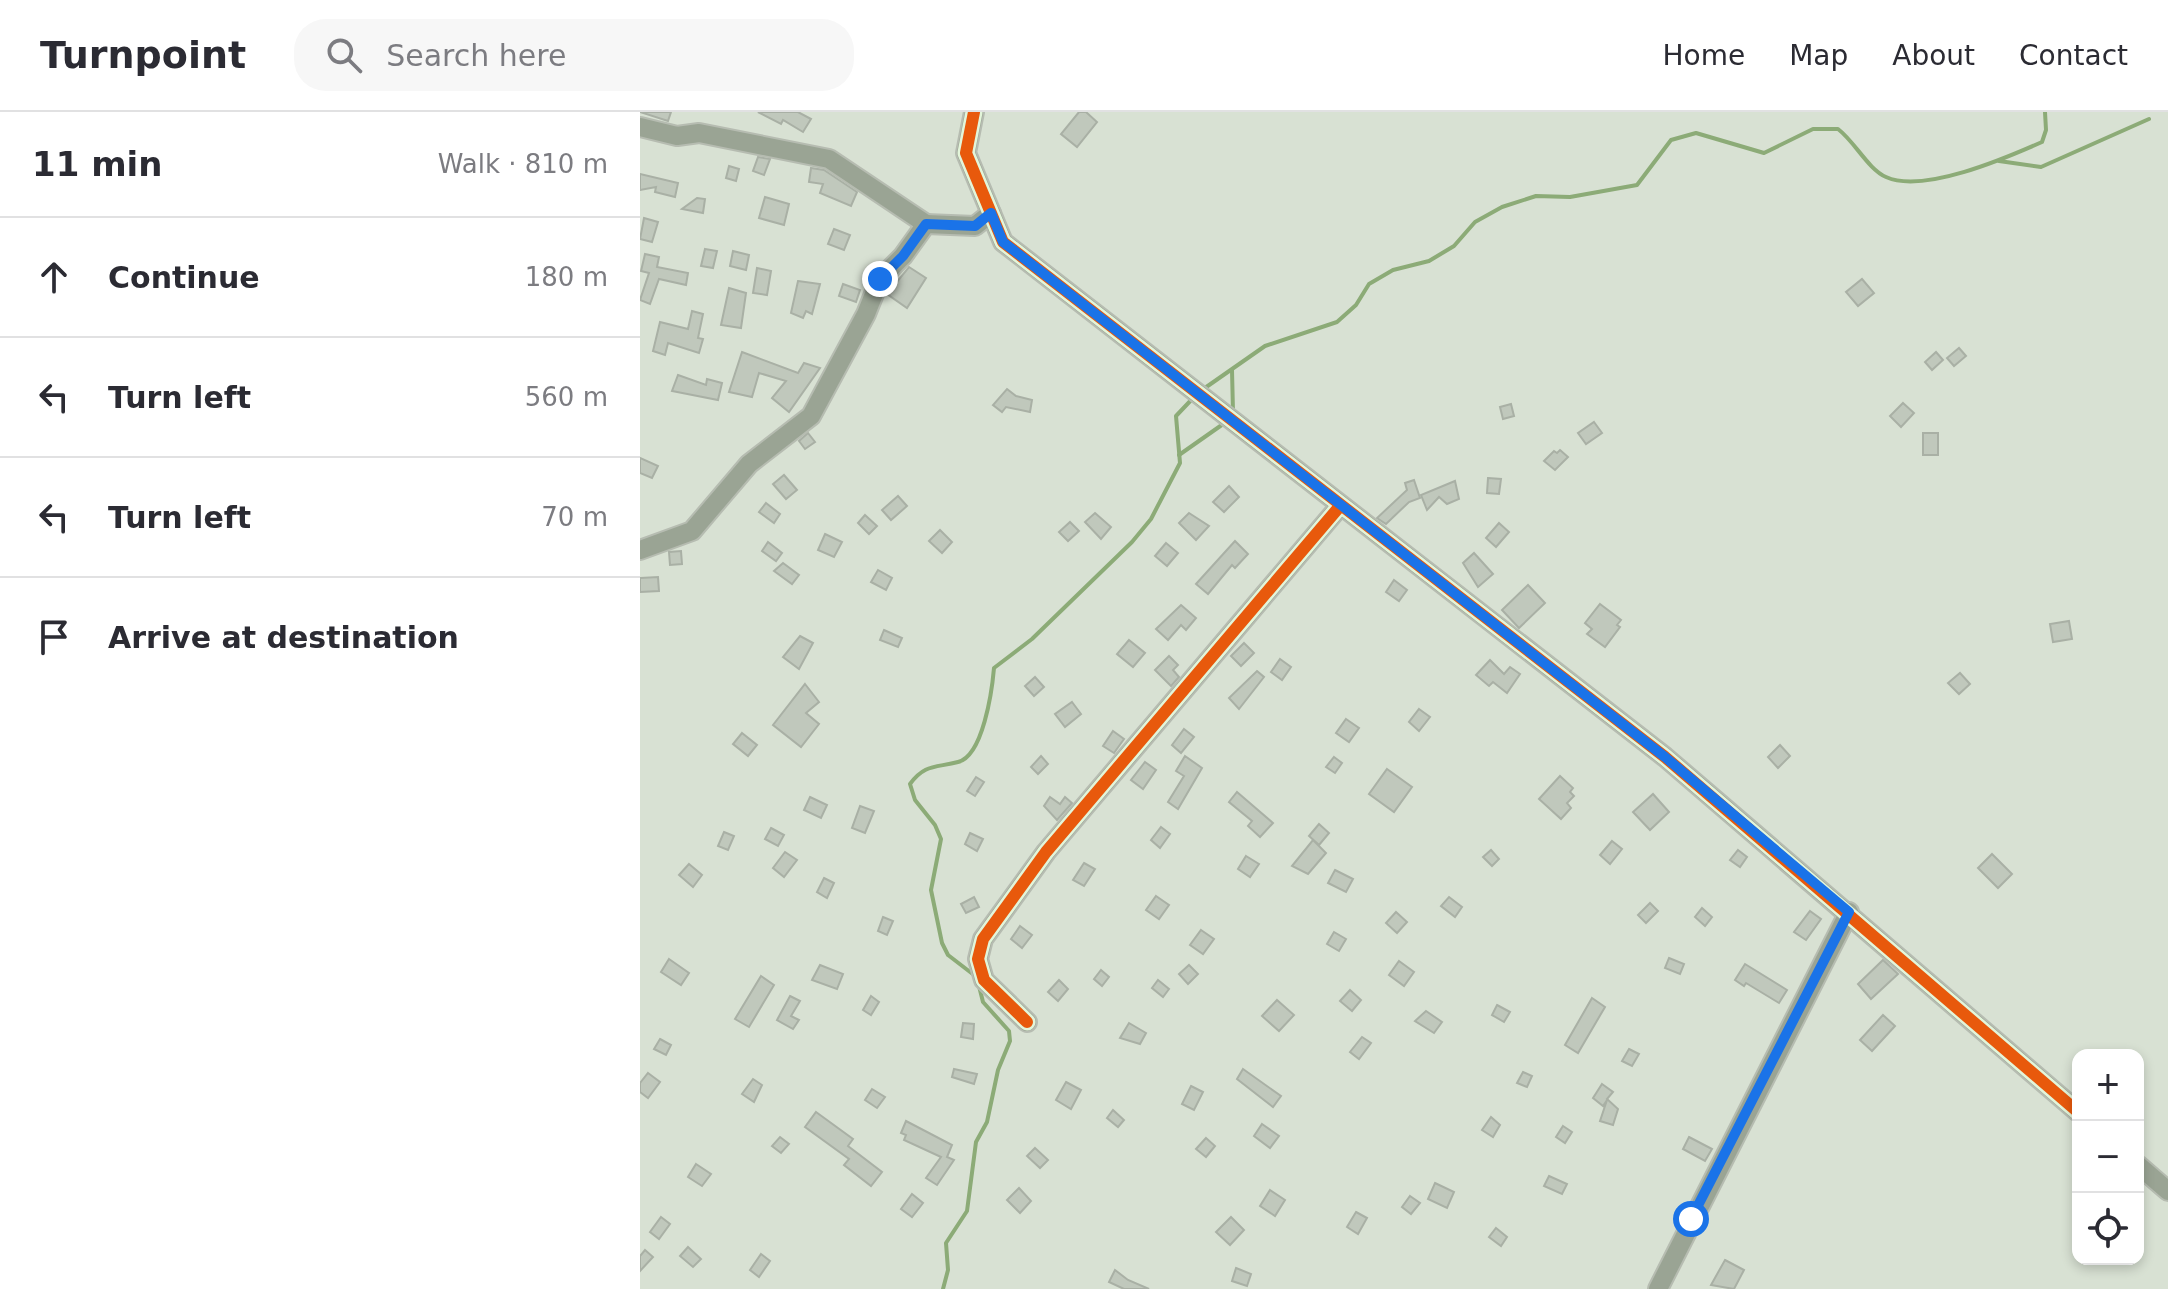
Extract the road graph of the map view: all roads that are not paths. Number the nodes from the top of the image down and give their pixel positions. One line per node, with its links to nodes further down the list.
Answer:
1 (974, 112): 3 (street)
2 (640, 127): 4 (street)
3 (991, 213): 4 (street); 5 (street)
4 (926, 224): 6 (street)
5 (1340, 506): 7 (street); 8 (street)
6 (640, 550)
7 (1849, 912): 9 (street); 12 (street)
8 (1027, 1022)
9 (2072, 1107)
10 (2144, 1170): 11 (street)
11 (2168, 1191)
12 (1658, 1289)

